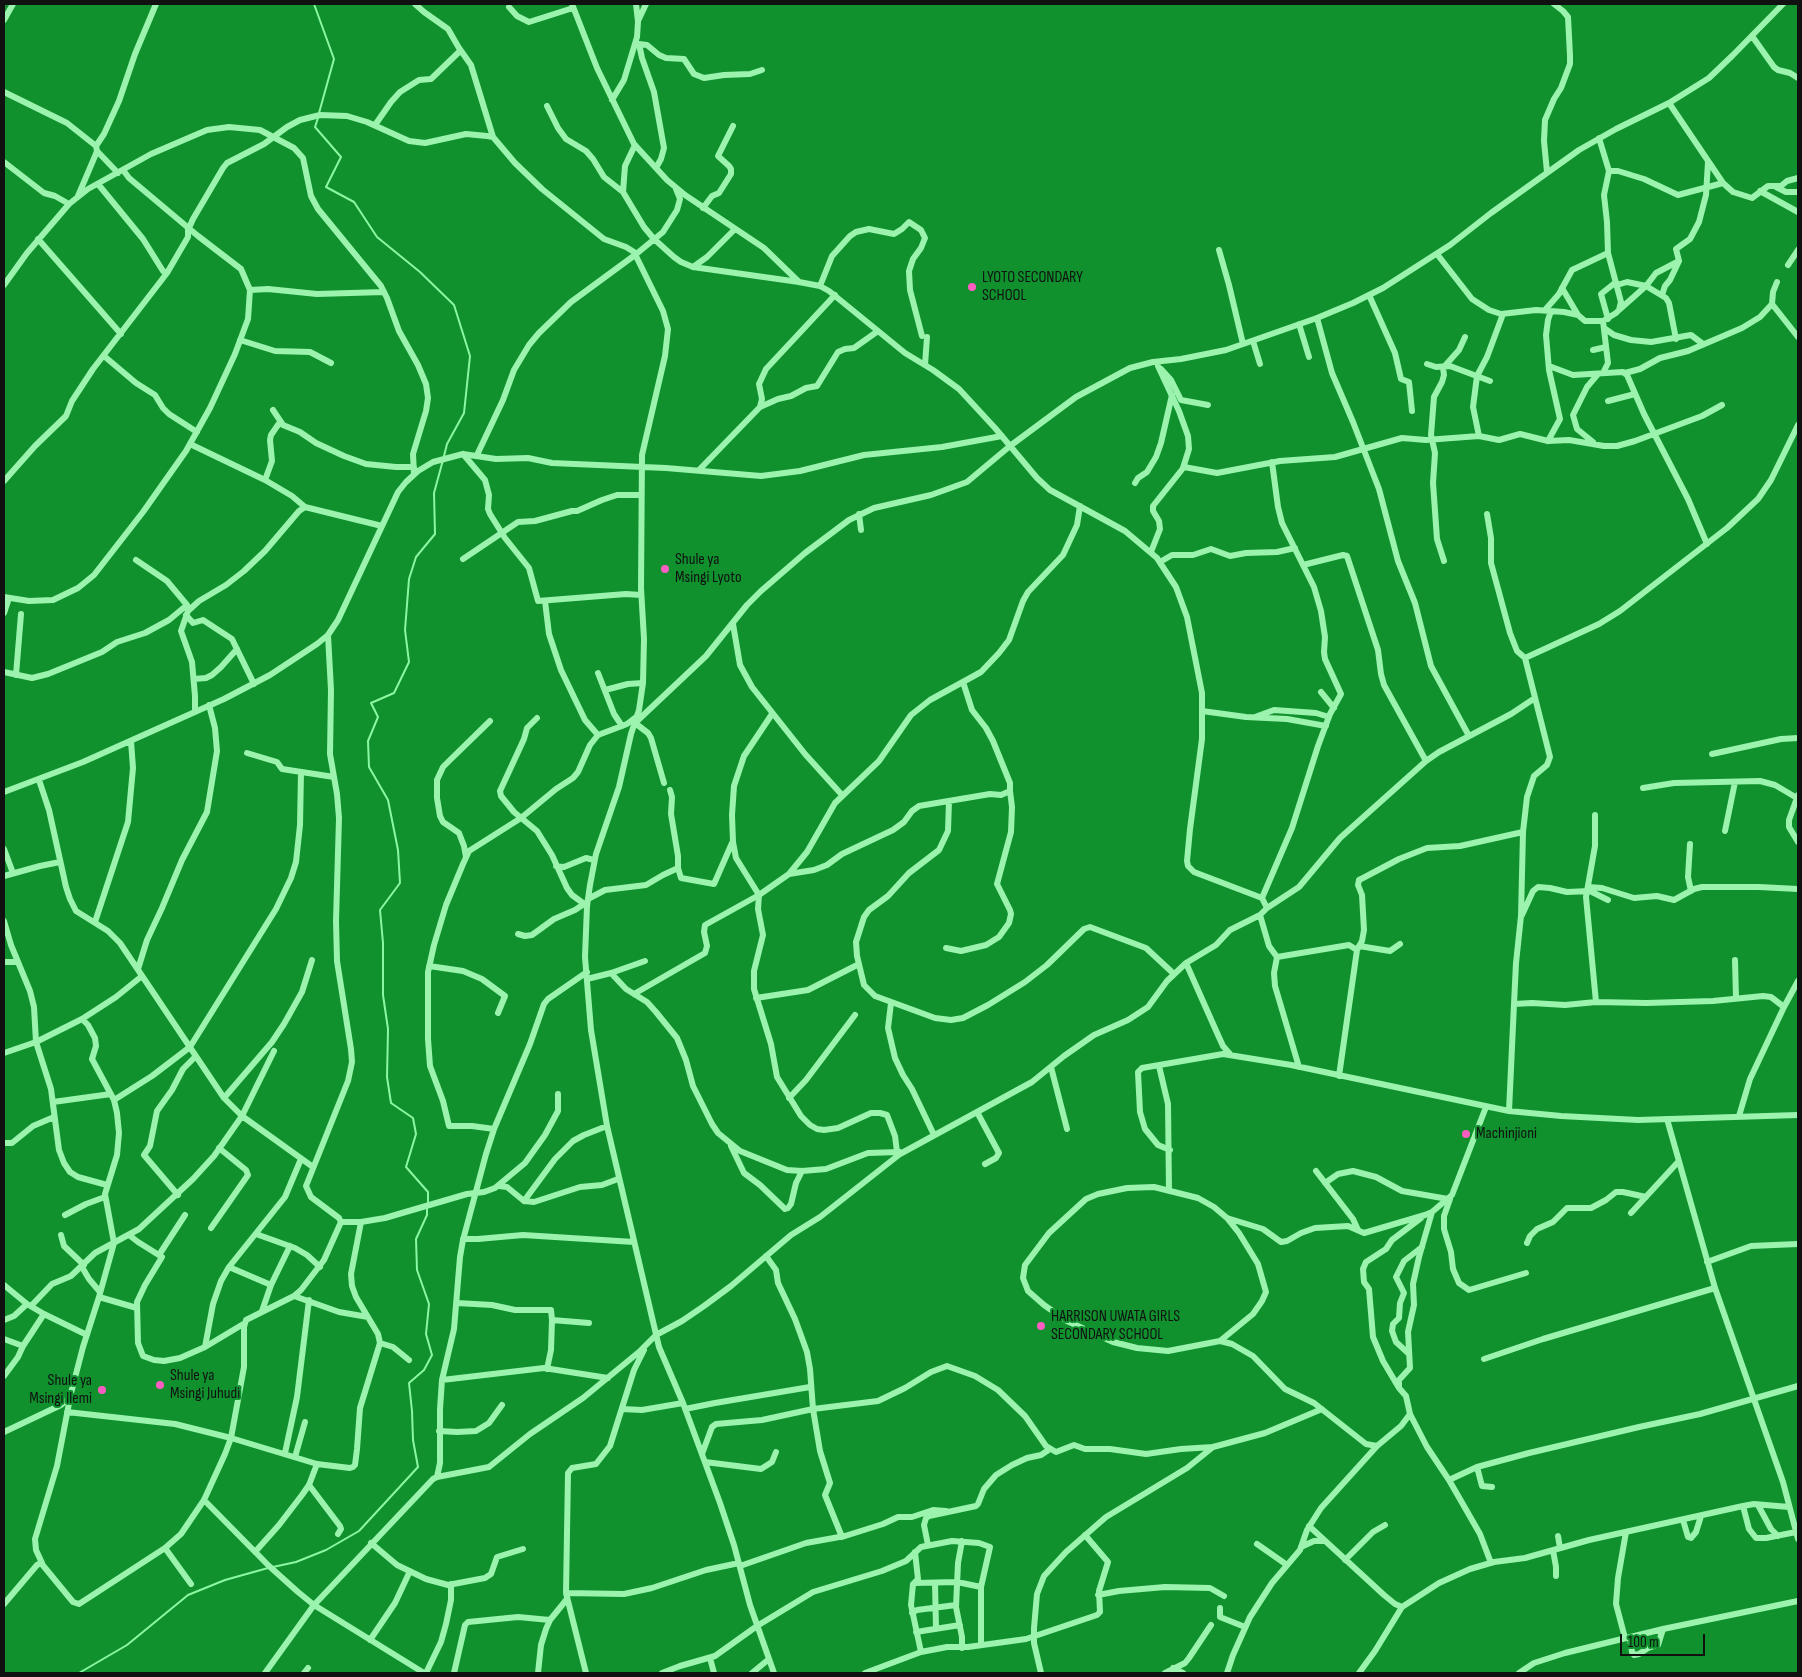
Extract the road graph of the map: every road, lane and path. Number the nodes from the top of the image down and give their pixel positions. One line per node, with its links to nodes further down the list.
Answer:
1 (13, 4): 10 (street)
2 (156, 4): 27 (street)
3 (415, 4): 14 (street)
4 (636, 4): 11 (street)
5 (646, 4): 11 (street)
6 (1554, 4): 32 (street)
7 (1783, 4): 12 (street)
8 (573, 6): 9 (street); 18 (street)
9 (509, 7)
10 (4, 20)
11 (638, 22): 13 (street)
12 (1752, 36): 16 (street); 19 (street)
13 (637, 44): 15 (street); 18 (street); 30 (street)
14 (460, 50): 21 (street); 24 (street)
15 (762, 70)
16 (1798, 78)
17 (4, 92): 27 (street)
18 (612, 100): 26 (street)
19 (1669, 103): 25 (street); 28 (street)
20 (547, 106): 41 (street)
21 (375, 126): 23 (street); 24 (street)
22 (733, 126): 45 (street)
23 (274, 136): 31 (street); 47 (street); 68 (street)
24 (493, 138): 55 (street)
25 (1599, 138): 32 (street); 33 (street)
26 (635, 145): 30 (street); 41 (street)
27 (96, 148): 31 (street); 43 (street)
28 (1708, 161): 35 (street); 39 (street)
29 (4, 162): 44 (street)
30 (656, 168): 37 (street)
31 (121, 171): 36 (street); 47 (street)
32 (1547, 172): 54 (street)
33 (1609, 172): 39 (street); 53 (street)
34 (1798, 178): 38 (street)
35 (1723, 183): 39 (street); 40 (street)
36 (98, 184): 43 (street); 59 (street)
37 (675, 186): 45 (street); 50 (street)
38 (1774, 186): 40 (street); 42 (street)
39 (1708, 188): 56 (street)
40 (1760, 191): 46 (street)
41 (623, 192): 50 (street)
42 (1798, 192)
43 (78, 197): 44 (street)
44 (69, 204): 49 (street)
45 (703, 208): 48 (street)
46 (1798, 212)
47 (189, 228): 59 (street); 67 (street)
48 (735, 229): 58 (street); 60 (street)
49 (38, 239): 63 (street); 81 (street)
50 (654, 239): 55 (street); 58 (street)
51 (1219, 250): 87 (street)
52 (1798, 250): 57 (street)
53 (1608, 253): 62 (street); 66 (street)
54 (1437, 254): 70 (street); 75 (street)
55 (635, 255): 125 (street); 127 (street)
56 (1679, 261): 65 (street); 71 (street)
57 (1788, 265)
58 (693, 267): 60 (street)
59 (167, 274): 81 (street)
60 (799, 282): 64 (street)
61 (1777, 282): 72 (street)
62 (1617, 284): 65 (street); 74 (street); 78 (street)
63 (4, 285)
64 (820, 286): 69 (street); 97 (street)
65 (1646, 286): 71 (street); 74 (street)
66 (1562, 288): 73 (street); 76 (street)
67 (250, 290): 68 (street); 85 (street)
68 (384, 292): 130 (street)
69 (835, 295): 80 (street); 109 (street)
70 (1369, 295): 77 (street); 111 (street)
71 (1662, 295): 84 (street)
72 (1772, 304): 83 (street); 88 (street)
73 (1548, 310): 75 (street); 76 (street); 99 (street)
74 (1619, 310): 78 (street)
75 (1503, 314): 102 (street)
76 (1578, 315): 78 (street)
77 (1317, 318): 79 (street); 123 (street)
78 (1605, 323): 84 (street); 89 (street)
79 (1299, 324): 86 (street); 92 (street)
80 (878, 331): 97 (street); 109 (street)
81 (121, 334): 91 (street)
82 (1465, 337): 98 (street)
83 (1798, 337)
84 (1676, 339): 88 (street)
85 (240, 340): 93 (street); 114 (street)
86 (1253, 341): 87 (street); 95 (street)
87 (1243, 344): 94 (street)
88 (1703, 344): 100 (street)
89 (1606, 347): 90 (street); 101 (street)
90 (1593, 350)
91 (104, 356): 114 (street); 132 (street)
92 (1309, 357)
93 (332, 363)
94 (1155, 364): 105 (street); 107 (street); 122 (street)
95 (1260, 364)
96 (1427, 364): 98 (street)
97 (925, 365): 116 (street)
98 (1444, 366): 102 (street); 118 (street)
99 (1549, 366): 101 (street); 119 (street)
100 (1625, 373): 101 (street); 104 (street)
101 (1600, 374): 120 (street)
102 (1477, 376): 103 (street); 117 (street)
103 (1490, 381)
104 (1636, 394): 106 (street); 115 (street)
105 (1172, 395): 128 (street); 133 (street)
106 (1608, 402)
107 (1208, 405)
108 (1722, 405): 115 (street)
109 (760, 407): 129 (street)
110 (273, 410): 112 (street)
111 (1412, 412)
112 (280, 422): 130 (street); 131 (street)
113 (1798, 425): 142 (street)
114 (197, 432): 121 (street)
115 (1654, 434): 120 (street); 142 (street)
116 (1002, 436): 122 (street); 129 (street)
117 (1479, 436): 118 (street); 119 (street)
118 (1432, 440): 123 (street); 147 (street)
119 (1548, 441): 120 (street)
120 (1595, 443)
121 (190, 444): 131 (street); 151 (street)
122 (1010, 446): 135 (street); 137 (street)
123 (1363, 448): 126 (street); 183 (street)
124 (463, 454): 125 (street); 130 (street); 141 (street)
125 (477, 455): 127 (street)
126 (1272, 462): 128 (street); 143 (street)
127 (642, 466): 129 (street); 134 (street)
128 (1183, 468): 144 (street)
129 (699, 470)
130 (414, 471): 139 (street)
131 (265, 480): 136 (street)
132 (4, 481)
133 (1135, 483)
134 (641, 495): 141 (street); 150 (street)
135 (1080, 506): 144 (street); 164 (street)
136 (305, 507): 139 (street); 153 (street)
137 (859, 514): 140 (street); 156 (street)
138 (1487, 514): 159 (street)
139 (382, 526): 157 (street)
140 (860, 530)
141 (502, 532): 145 (street); 152 (street)
142 (1707, 544): 159 (street)
143 (1295, 548): 148 (street); 149 (street)
144 (1151, 552): 148 (street)
145 (463, 559)
146 (136, 560): 153 (street)
147 (1444, 561)
148 (1160, 562): 173 (street)
149 (1303, 565): 171 (street); 188 (street)
150 (641, 595): 152 (street); 165 (street)
151 (6, 597): 154 (street)
152 (545, 601): 182 (street)
153 (187, 611): 158 (street); 162 (street); 163 (street)
154 (4, 613)
155 (20, 614): 162 (street)
156 (733, 624): 174 (street); 178 (street)
157 (328, 635): 166 (street); 190 (street)
158 (237, 648): 163 (street); 166 (street)
159 (1524, 658): 169 (street)
160 (4, 672): 162 (street)
161 (598, 673): 167 (street)
162 (16, 675)
163 (194, 680): 172 (street)
164 (963, 682): 196 (street); 198 (street)
165 (643, 683): 167 (street); 178 (street)
166 (254, 684): 170 (street)
167 (605, 690): 180 (street)
168 (1321, 692): 171 (street)
169 (1535, 698): 183 (street); 204 (street)
170 (209, 705): 172 (street); 242 (street)
171 (1334, 708): 176 (street)
172 (195, 711): 185 (street)
173 (1202, 711): 175 (street); 221 (street)
174 (772, 714): 198 (street); 205 (street)
175 (1254, 717): 176 (street); 181 (street)
176 (1329, 717): 181 (street)
177 (537, 718): 202 (street)
178 (636, 720): 180 (street); 193 (street); 210 (street)
179 (490, 721): 209 (street)
180 (622, 726): 182 (street)
181 (1326, 726): 221 (street)
182 (598, 735): 202 (street)
183 (1469, 736): 188 (street)
184 (1798, 738): 187 (street)
185 (130, 741): 191 (street); 228 (street)
186 (247, 753): 189 (street)
187 (1712, 754)
188 (1426, 761): 224 (street)
189 (301, 772): 190 (street); 259 (street)
190 (334, 777): 293 (street)
191 (39, 780): 197 (street); 211 (street)
192 (1735, 782): 194 (street); 199 (street); 203 (street)
193 (664, 783)
194 (1643, 788)
195 (670, 790): 213 (street)
196 (1010, 791): 200 (street); 231 (street)
197 (4, 792)
198 (842, 795): 215 (street)
199 (1798, 796): 206 (street)
200 (949, 801): 215 (street); 240 (street)
201 (1595, 815): 217 (street)
202 (522, 818): 209 (street); 212 (street)
203 (1725, 831)
204 (1523, 832): 226 (street); 232 (street)
205 (733, 842): 213 (street); 220 (street)
206 (1798, 842)
207 (1690, 844): 219 (street)
208 (4, 849): 214 (street)
209 (466, 857): 241 (street)
210 (594, 860): 212 (street); 223 (street)
211 (60, 862): 214 (street); 228 (street)
212 (556, 866): 223 (street)
213 (678, 868): 223 (street)
214 (13, 873): 216 (street)
215 (790, 874): 220 (street)
216 (4, 876)
217 (1587, 889): 219 (street); 222 (street); 226 (street); 251 (street)
218 (1798, 889): 219 (street)
219 (1691, 891)
220 (758, 895): 248 (street); 249 (street)
221 (1262, 898): 224 (street)
222 (1608, 900)
223 (586, 903): 229 (street); 246 (street)
224 (1267, 908): 225 (street)
225 (1260, 915): 233 (street); 239 (street)
226 (1521, 916): 253 (street)
227 (4, 921): 238 (street)
228 (95, 922): 242 (street)
229 (518, 934)
230 (1400, 944): 232 (street)
231 (946, 948)
232 (1358, 948): 233 (street); 267 (street)
233 (1277, 957): 266 (street)
234 (312, 960): 270 (street)
235 (1734, 960): 250 (street)
236 (645, 961): 243 (street)
237 (4, 962): 238 (street)
238 (18, 962): 258 (street)
239 (1186, 963): 244 (street); 262 (street)
240 (858, 964): 249 (street); 252 (street)
241 (429, 966): 255 (street); 283 (street)
242 (138, 968): 245 (street)
243 (611, 973): 246 (street); 248 (street)
244 (1174, 974): 252 (street); 265 (street)
245 (142, 976): 257 (street); 259 (street)
246 (587, 976): 281 (street); 283 (street)
247 (1798, 981): 254 (street)
248 (634, 994): 286 (street)
249 (756, 998): 271 (street)
250 (1736, 998): 251 (street); 254 (street)
251 (1596, 1002): 253 (street)
252 (891, 1003): 284 (street)
253 (1514, 1004): 274 (street)
254 (1784, 1007): 278 (street)
255 (498, 1013)
256 (855, 1015): 271 (street)
257 (82, 1019): 258 (street); 269 (street)
258 (36, 1042): 261 (street); 272 (street)
259 (190, 1047): 263 (street); 269 (street)
260 (274, 1051): 277 (street)
261 (4, 1053)
262 (1230, 1054): 264 (street); 266 (street)
263 (196, 1056): 270 (street); 302 (street)
264 (1159, 1066): 288 (street); 288 (street)
265 (1051, 1067): 275 (street); 282 (street)
266 (1300, 1067): 267 (street)
267 (1339, 1076): 273 (street)
268 (558, 1094): 299 (street)
269 (113, 1097): 272 (street); 298 (street)
270 (224, 1098): 277 (street)
271 (789, 1098): 289 (street)
272 (53, 1102): 279 (street)
273 (1486, 1107): 274 (street); 304 (street)
274 (1509, 1111): 280 (street)
275 (977, 1112): 284 (street); 292 (street)
276 (1798, 1115): 278 (street)
277 (242, 1116): 287 (street); 290 (street)
278 (1739, 1116): 280 (street)
279 (54, 1117): 285 (street); 298 (street)
280 (1667, 1120): 291 (street)
281 (607, 1126): 296 (street); 306 (street)
282 (1067, 1129)
283 (494, 1130): 301 (street)
284 (934, 1135): 289 (street)
285 (4, 1143)
286 (730, 1144): 294 (street); 294 (street)
287 (219, 1148): 302 (street); 314 (street)
288 (1170, 1150): 300 (street)
289 (900, 1152): 294 (street); 327 (street)
290 (301, 1159): 293 (street); 317 (street)
291 (1678, 1162): 305 (street); 328 (street)
292 (985, 1164)
293 (313, 1166): 312 (street)
294 (802, 1171)
295 (1316, 1171): 297 (street)
296 (618, 1179): 306 (street); 320 (street)
297 (1325, 1183): 304 (street); 315 (street)
298 (107, 1185): 303 (street)
299 (498, 1186): 301 (street); 306 (street)
300 (1169, 1191): 311 (street); 352 (street)
301 (475, 1192): 313 (street); 319 (street)
302 (178, 1195): 318 (street)
303 (105, 1197): 309 (street); 322 (street)
304 (1450, 1197): 308 (street); 332 (street)
305 (1646, 1197): 307 (street); 321 (street)
306 (524, 1201)
307 (1631, 1212)
308 (1428, 1213): 315 (street); 325 (street); 366 (street)
309 (65, 1215)
310 (185, 1215): 326 (street)
311 (1227, 1218): 315 (street); 352 (street)
312 (341, 1222): 313 (street); 331 (street)
313 (361, 1222): 344 (street)
314 (211, 1228)
315 (1358, 1231)
316 (61, 1234): 329 (street)
317 (256, 1234): 324 (street); 330 (street)
318 (129, 1235): 322 (street); 326 (street)
319 (463, 1239): 320 (street); 339 (street)
320 (634, 1242): 349 (street)
321 (1527, 1243)
322 (114, 1244): 329 (street); 336 (street)
323 (1798, 1244): 328 (street)
324 (290, 1246): 331 (street); 334 (street)
325 (1422, 1247): 357 (street); 357 (street)
326 (159, 1255): 341 (street)
327 (766, 1256): 349 (street); 365 (street)
328 (1707, 1262): 335 (street)
329 (83, 1266): 336 (street); 340 (street)
330 (230, 1267): 334 (street); 356 (street)
331 (320, 1267): 337 (street)
332 (1526, 1273)
333 (4, 1285): 340 (street)
334 (271, 1285): 342 (street)
335 (1715, 1288): 358 (street); 368 (street)
336 (100, 1294): 341 (street); 350 (street)
337 (294, 1296): 338 (street); 342 (street)
338 (309, 1300): 344 (street); 384 (street)
339 (457, 1303): 346 (street); 363 (street)
340 (29, 1305): 343 (street); 345 (street)
341 (137, 1308): 356 (street)
342 (262, 1311): 347 (street)
343 (44, 1314): 350 (street); 355 (street)
344 (368, 1317): 353 (street)
345 (4, 1320)
346 (552, 1320): 348 (street); 360 (street)
347 (245, 1323): 356 (street); 379 (street)
348 (589, 1323)
349 (656, 1334): 354 (street); 370 (street)
350 (87, 1335): 367 (street)
351 (4, 1338): 355 (street)
352 (1220, 1340): 373 (street)
353 (380, 1343): 359 (street); 388 (street)
354 (647, 1345): 362 (street); 371 (street)
355 (23, 1346): 361 (street)
356 (205, 1348)
357 (1408, 1353): 366 (street)
358 (1484, 1359)
359 (409, 1360)
360 (547, 1369): 362 (street); 363 (street)
361 (4, 1376)
362 (608, 1378): 390 (street)
363 (442, 1380): 377 (street)
364 (1798, 1386): 368 (street)
365 (810, 1387): 370 (street); 372 (street)
366 (1399, 1388): 375 (street)
367 (70, 1397): 374 (street); 378 (street)
368 (1753, 1399): 389 (street); 397 (street)
369 (502, 1405): 377 (street)
370 (684, 1406): 371 (street); 385 (street)
371 (622, 1409): 437 (street)
372 (813, 1409): 382 (street); 385 (street); 409 (street)
373 (1322, 1409): 380 (street); 381 (street)
374 (67, 1412): 379 (street); 424 (street)
375 (1410, 1414): 380 (street); 391 (street)
376 (305, 1422): 386 (street)
377 (440, 1431): 390 (street)
378 (4, 1432)
379 (230, 1438): 384 (street); 394 (street)
380 (1377, 1446): 402 (street)
381 (1212, 1447): 382 (street); 406 (street)
382 (1050, 1449): 398 (street)
383 (776, 1452): 387 (street)
384 (285, 1453): 386 (street)
385 (702, 1454): 387 (street)
386 (295, 1457): 388 (street)
387 (705, 1462): 426 (street)
388 (317, 1464): 392 (street)
389 (1477, 1468): 391 (street); 393 (street)
390 (436, 1477): 413 (street)
391 (1449, 1480): 425 (street)
392 (309, 1485): 405 (street); 421 (street)
393 (1492, 1487)
394 (204, 1500): 417 (street); 421 (street)
395 (1758, 1505): 396 (street); 397 (street); 408 (street)
396 (1743, 1506): 399 (street); 408 (street)
397 (1789, 1507): 404 (street)
398 (946, 1511): 409 (street); 415 (street)
399 (1701, 1516): 400 (street); 400 (street)
400 (1683, 1520): 403 (street)
401 (1385, 1525): 423 (street)
402 (1310, 1526): 412 (street); 416 (street)
403 (1626, 1532): 418 (street); 456 (street)
404 (1796, 1532): 408 (street); 410 (street)
405 (338, 1534)
406 (1085, 1535): 436 (street); 455 (street)
407 (1558, 1536): 418 (street)
408 (1778, 1536)
409 (842, 1537): 426 (street)
410 (1798, 1539)
411 (962, 1541): 415 (street); 430 (street); 435 (street)
412 (1325, 1542): 416 (street); 423 (street)
413 (371, 1543): 428 (street); 441 (street)
414 (1257, 1544): 427 (street)
415 (928, 1545): 422 (street)
416 (1302, 1547): 427 (street)
417 (165, 1548): 424 (street); 433 (street)
418 (1560, 1548): 420 (street)
419 (523, 1549): 434 (street)
420 (1553, 1550): 425 (street); 429 (street)
421 (255, 1552): 441 (street)
422 (915, 1552): 431 (street); 450 (street)
423 (1346, 1560): 443 (street)
424 (42, 1563): 440 (street)
425 (1491, 1563): 443 (street)
426 (739, 1564): 437 (street); 450 (street)
427 (1287, 1566): 451 (street)
428 (410, 1572): 434 (street); 457 (street)
429 (1556, 1576)
430 (957, 1582): 432 (street); 435 (street); 442 (street)
431 (914, 1583): 432 (street); 446 (street)
432 (935, 1583): 444 (street)
433 (191, 1584)
434 (451, 1584): 465 (street)
435 (981, 1587): 458 (street)
436 (1098, 1595): 438 (street); 455 (street)
437 (567, 1596): 447 (street); 468 (street)
438 (1224, 1596)
439 (1798, 1601): 453 (street)
440 (4, 1604)
441 (314, 1605): 457 (street); 464 (street)
442 (956, 1605): 444 (street); 449 (street)
443 (1402, 1607): 478 (street)
444 (934, 1608): 446 (street); 452 (street)
445 (1220, 1608): 451 (street)
446 (912, 1613): 454 (street)
447 (550, 1620): 466 (street); 467 (street)
448 (1211, 1624): 463 (street)
449 (960, 1625): 452 (street); 459 (street)
450 (757, 1626): 461 (street); 462 (street)
451 (1245, 1627): 477 (street)
452 (936, 1629): 454 (street)
453 (1663, 1629): 456 (street); 456 (street)
454 (916, 1632): 460 (street)
455 (1034, 1637): 458 (street); 474 (street)
456 (1627, 1638): 479 (street)
457 (370, 1640): 465 (street)
458 (981, 1645): 459 (street)
459 (962, 1648): 460 (street)
460 (921, 1652): 473 (street)
461 (710, 1658): 469 (street); 470 (street)
462 (769, 1659): 471 (street); 472 (street)
463 (1173, 1668): 475 (street); 476 (street)
464 (264, 1673)
465 (425, 1673)
466 (454, 1673)
467 (538, 1673)
468 (586, 1673)
469 (664, 1673)
470 (714, 1673)
471 (752, 1673)
472 (774, 1673)
473 (866, 1673)
474 (1041, 1673)
475 (1165, 1673)
476 (1183, 1673)
477 (1227, 1673)
478 (1359, 1673)
479 (1519, 1673)

